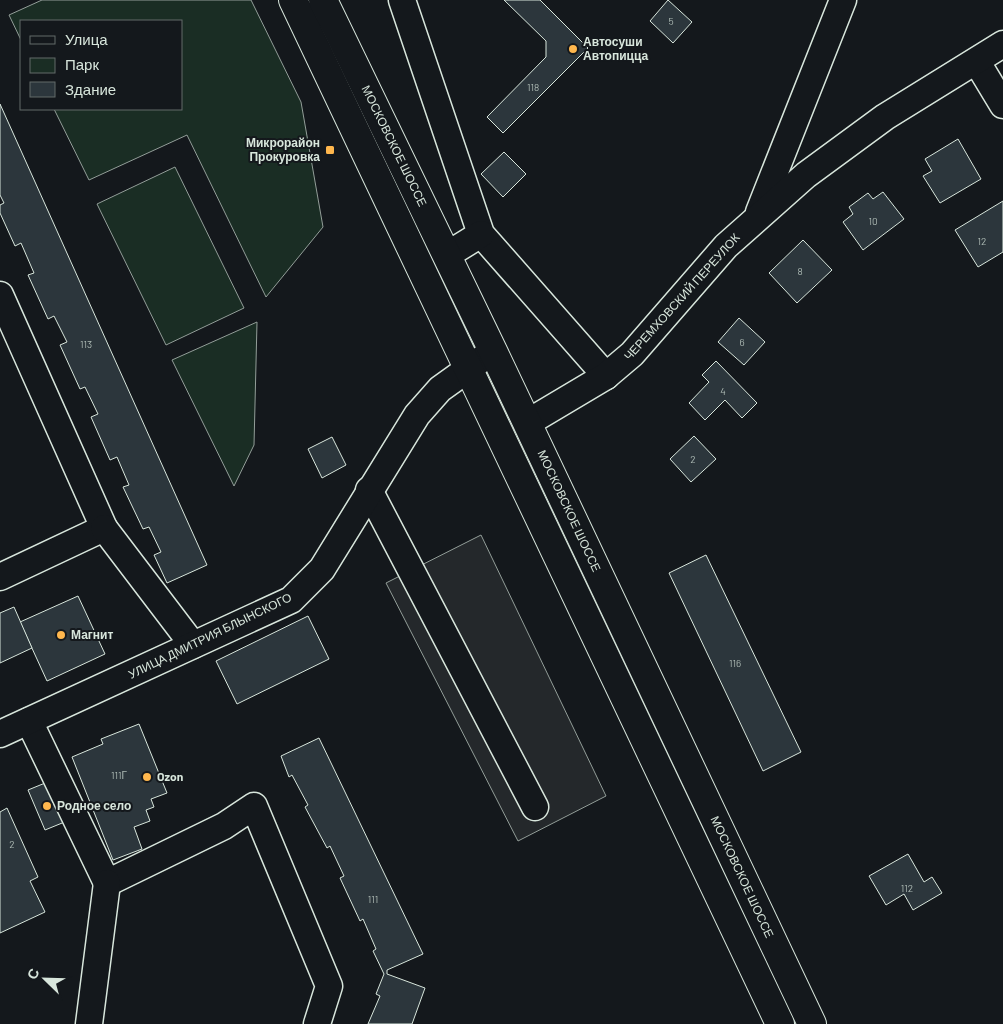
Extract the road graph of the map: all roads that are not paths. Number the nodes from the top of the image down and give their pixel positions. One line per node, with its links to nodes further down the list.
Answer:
1 (293, 0): 13 (main road)
2 (323, 0): 10 (main road, МОСКОВСКОЕ ШОССЕ)
3 (402, 0): 9 (street)
4 (843, 0): 8 (street)
5 (1003, 44): 6 (street, ЧЕРЕМХОВСКИЙ ПЕРЕУЛОК)
6 (977, 62): 7 (street); 8 (street, ЧЕРЕМХОВСКИЙ ПЕРЕУЛОК)
7 (1003, 105)
8 (758, 215): 14 (street, ЧЕРЕМХОВСКИЙ ПЕРЕУЛОК)
9 (481, 234): 10 (street); 14 (street)
10 (447, 255): 12 (main road, МОСКОВСКОЕ ШОССЕ)
11 (0, 295): 17 (street)
12 (493, 351): 13 (street, УЛИЦА ДМИТРИЯ БЛЫНСКОГО); 15 (main road, МОСКОВСКОЕ ШОССЕ)
13 (468, 367): 16 (street, УЛИЦА ДМИТРИЯ БЛЫНСКОГО); 26 (main road)
14 (606, 376): 15 (street, ЧЕРЕМХОВСКИЙ ПЕРЕУЛОК)
15 (527, 423): 27 (main road, МОСКОВСКОЕ ШОССЕ)
16 (369, 490): 19 (street, УЛИЦА ДМИТРИЯ БЛЫНСКОГО); 22 (street)
17 (104, 528): 18 (street); 19 (street)
18 (0, 577)
19 (193, 645): 20 (street, УЛИЦА ДМИТРИЯ БЛЫНСКОГО)
20 (30, 721): 21 (street, УЛИЦА ДМИТРИЯ БЛЫНСКОГО); 23 (street)
21 (0, 734)
22 (534, 807)
23 (107, 883): 24 (street); 25 (street)
24 (89, 1024)
25 (317, 1024)
26 (780, 1024)
27 (812, 1024)

